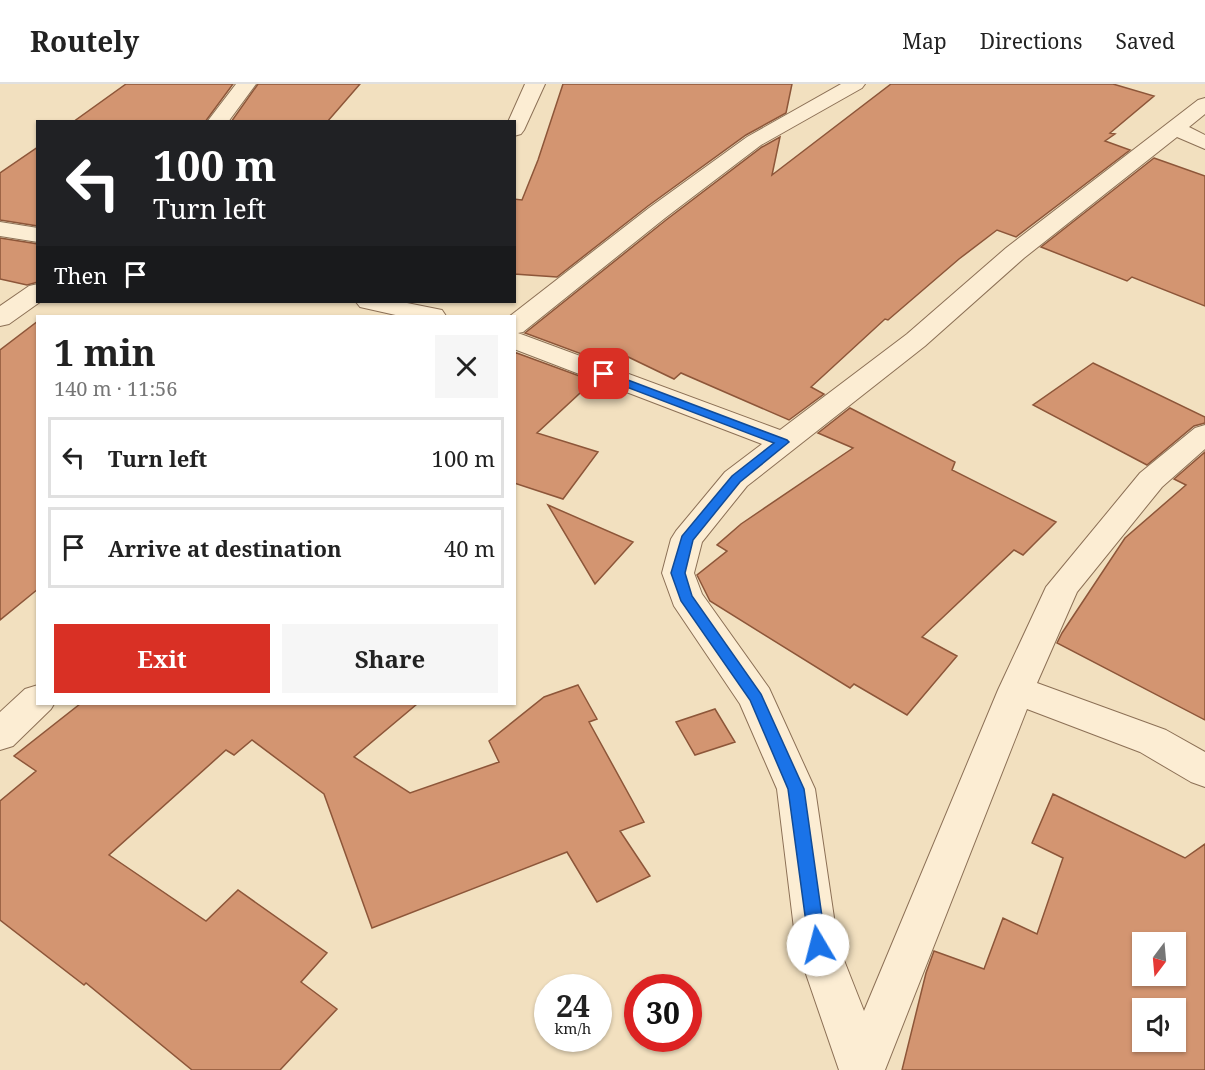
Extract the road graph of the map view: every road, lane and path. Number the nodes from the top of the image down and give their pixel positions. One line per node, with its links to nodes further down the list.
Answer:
1 (244, 84): 5 (street)
2 (535, 84): 6 (street)
3 (855, 84): 15 (street)
4 (1205, 104): 7 (street)
5 (218, 120)
6 (516, 125)
7 (1176, 128): 8 (street); 18 (street)
8 (1205, 142)
9 (0, 228): 10 (street)
10 (36, 235)
11 (36, 292): 14 (street)
12 (374, 303): 13 (street)
13 (428, 315)
14 (0, 318)
15 (516, 324)
16 (516, 341): 18 (street)
17 (1205, 434): 19 (street)
18 (783, 442): 23 (street)
19 (1016, 690): 22 (street); 23 (street)
20 (36, 701): 21 (street)
21 (0, 735)
22 (1205, 771)
23 (862, 1069)

